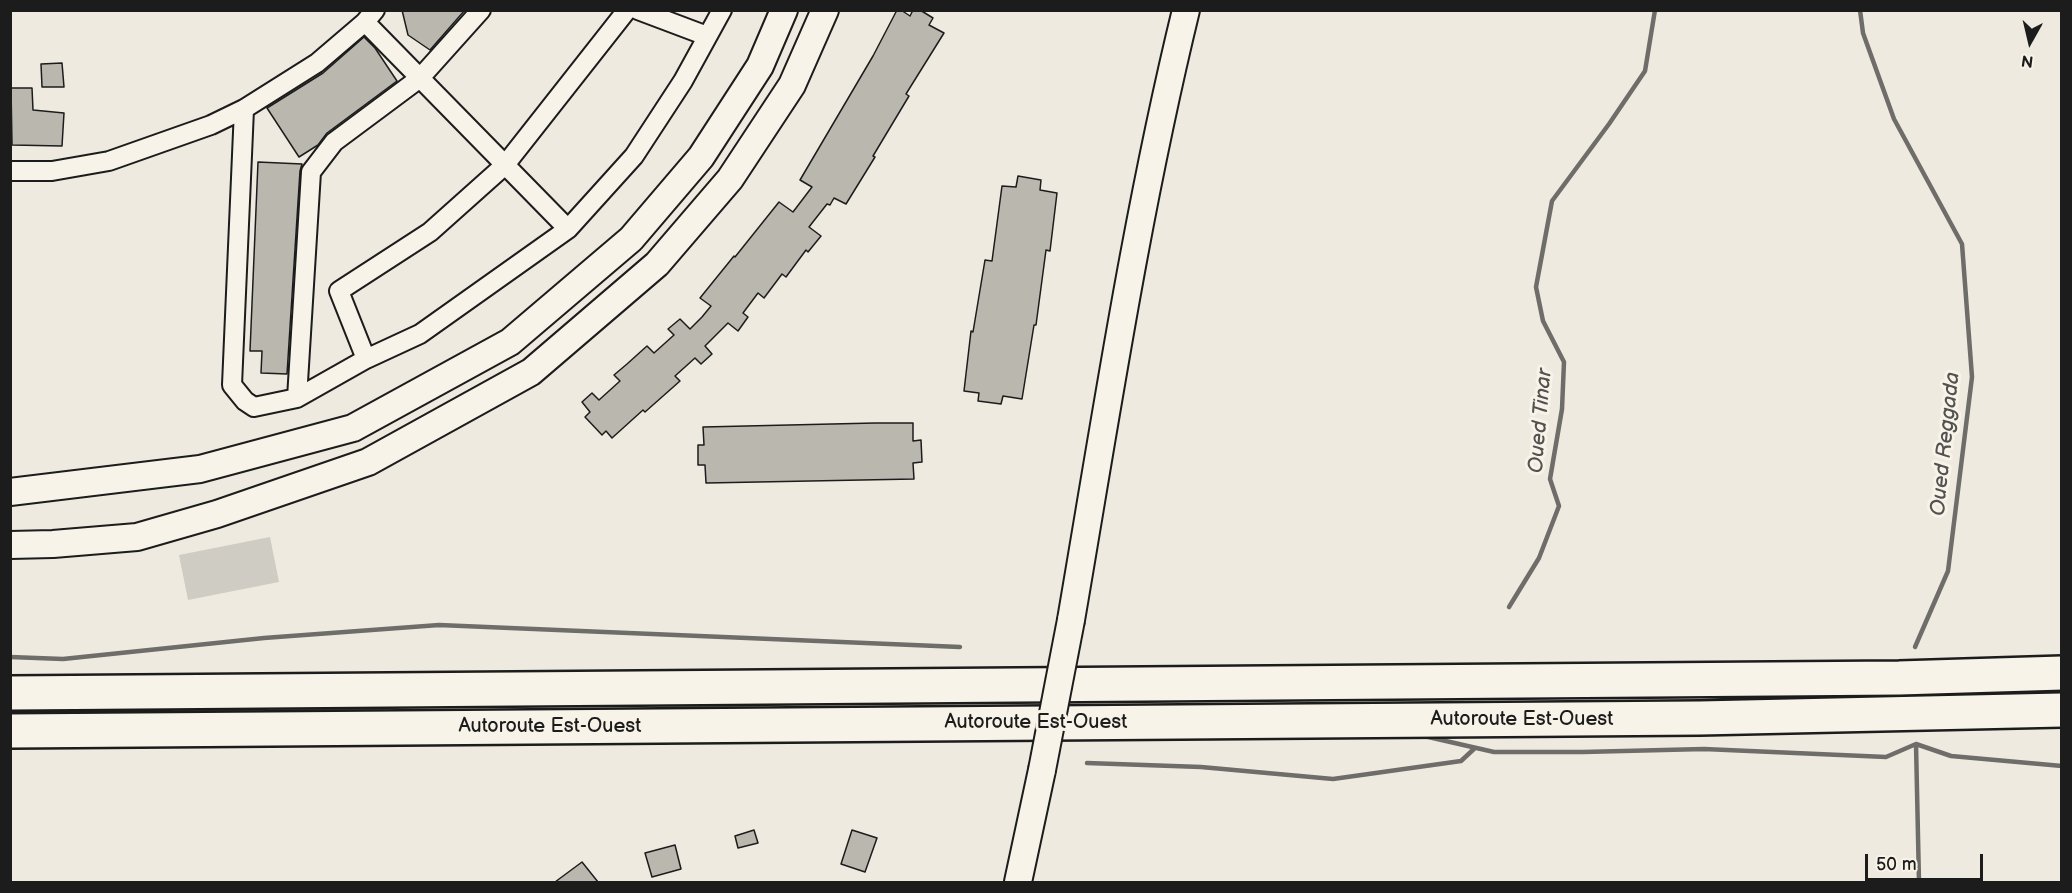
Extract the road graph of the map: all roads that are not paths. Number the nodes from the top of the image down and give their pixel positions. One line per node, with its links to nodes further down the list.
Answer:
1 (481, 10): 12 (street)
2 (627, 10): 14 (street)
3 (638, 10): 10 (street)
4 (722, 10): 10 (street)
5 (784, 10): 19 (main road)
6 (825, 10): 20 (main road)
7 (1178, 10): 11 (main road)
8 (1186, 10): 11 (main road)
9 (370, 16): 12 (street); 13 (street)
10 (707, 36): 16 (street)
11 (1171, 71): 27 (main road, bridge)
12 (420, 78): 14 (street); 18 (street)
13 (244, 109): 15 (street); 18 (street)
14 (505, 165): 16 (street); 17 (street)
15 (10, 171)
16 (568, 229): 17 (street)
17 (366, 359): 18 (street)
18 (297, 398)
19 (10, 492)
20 (10, 544)
21 (2061, 673): 22 (highway, Autoroute Est-Ouest)
22 (10, 693)
23 (2061, 710): 24 (highway, Autoroute Est-Ouest)
24 (1899, 713): 25 (highway, Autoroute Est-Ouest); 26 (highway)
25 (10, 731)
26 (2061, 731)
27 (1018, 882)

